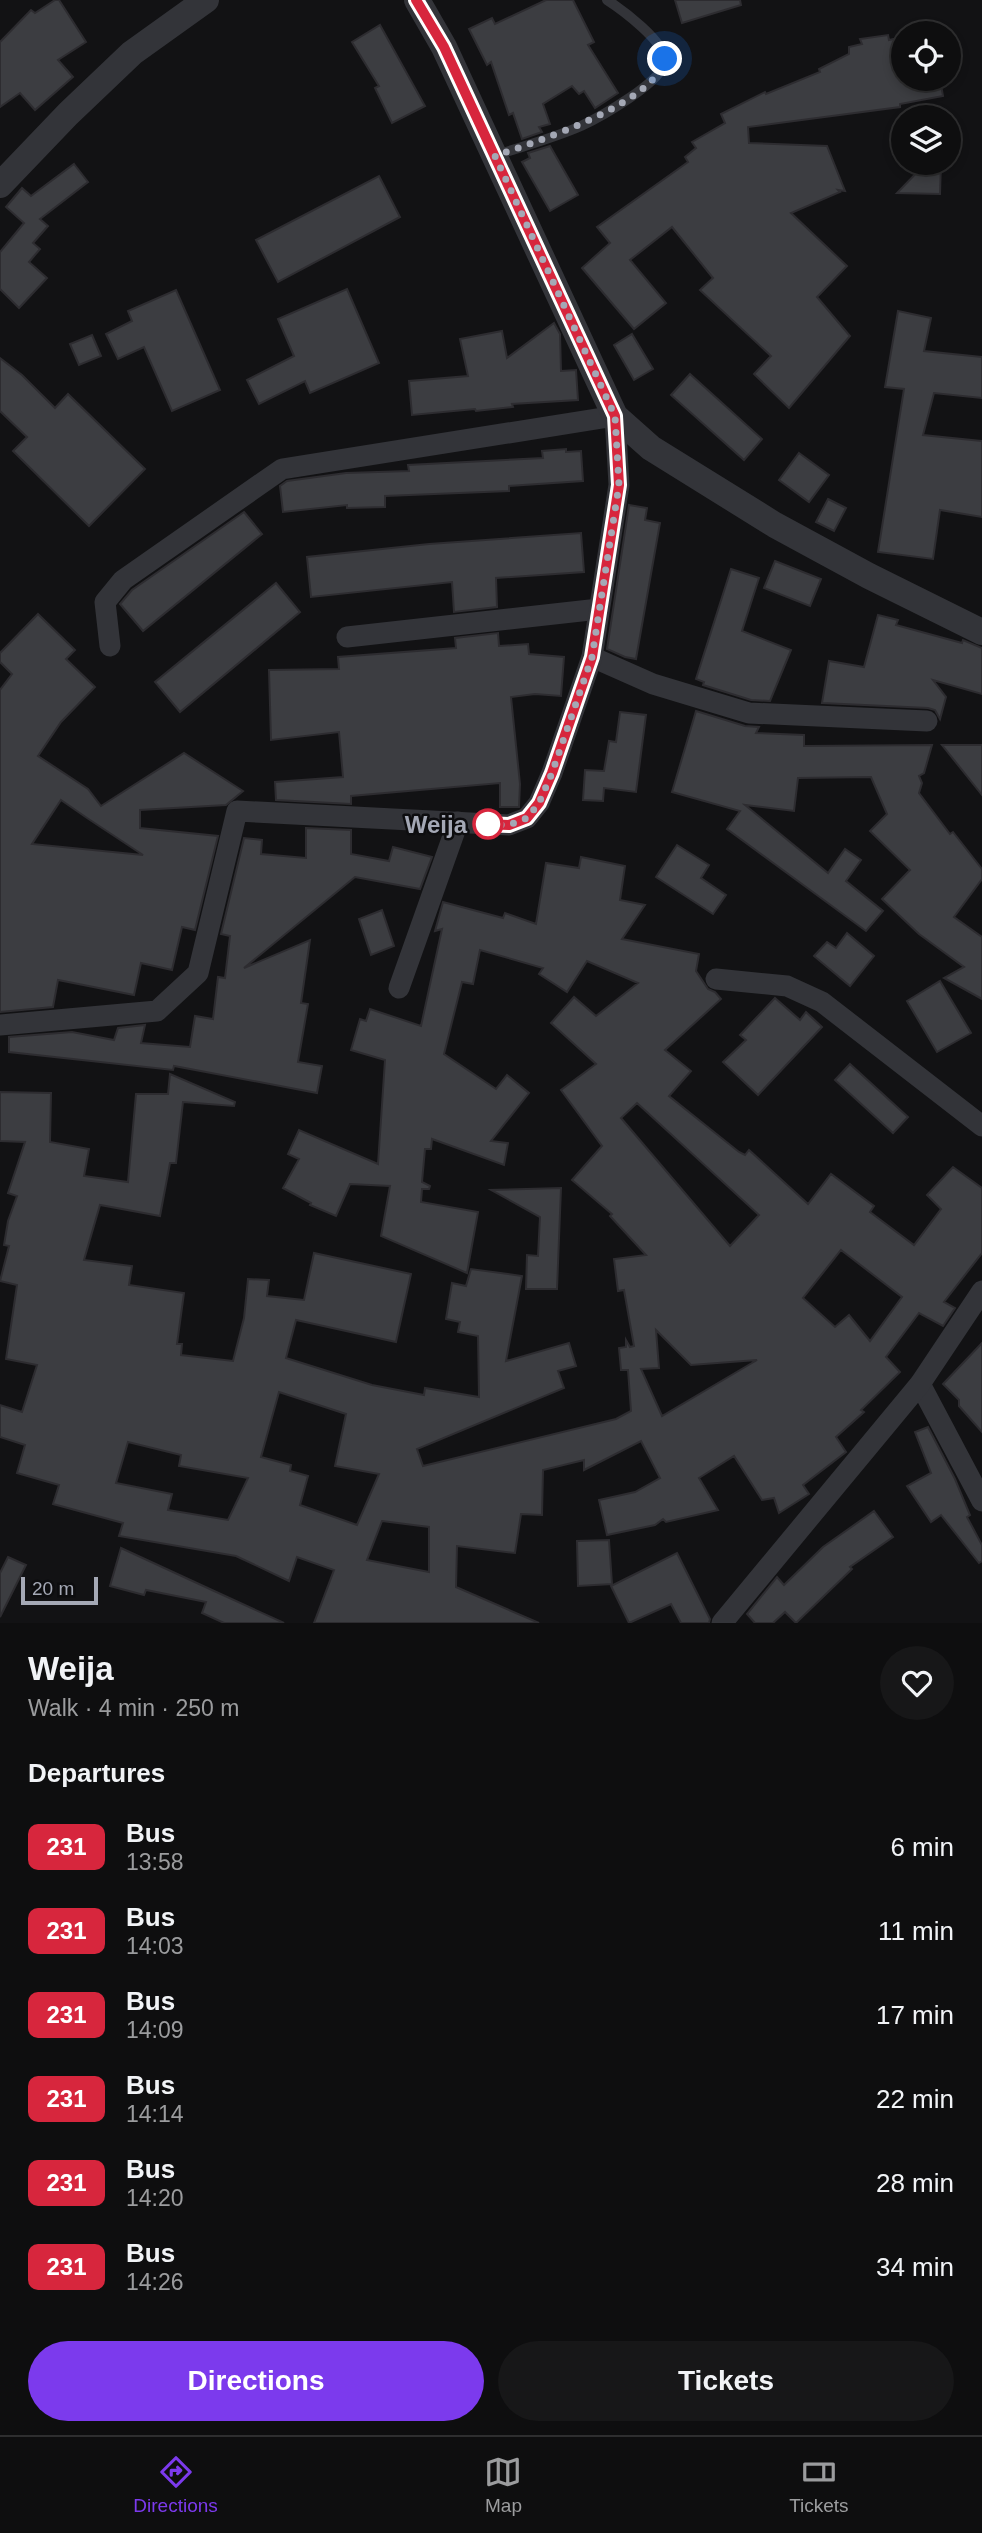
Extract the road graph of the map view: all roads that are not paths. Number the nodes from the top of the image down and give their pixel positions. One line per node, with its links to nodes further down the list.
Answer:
1 (206, 0): 5 (street)
2 (416, 0): 4 (street)
3 (607, 0): 4 (lane)
4 (495, 156): 6 (street)
5 (0, 185)
6 (615, 416): 7 (street); 8 (street); 10 (street)
7 (599, 609): 9 (street); 11 (street)
8 (982, 632)
9 (347, 637)
10 (110, 646)
11 (592, 657): 12 (street); 13 (street)
12 (927, 721)
13 (458, 821): 15 (street); 16 (street)
14 (716, 979): 17 (street)
15 (399, 988)
16 (0, 1025)
17 (982, 1126)
18 (982, 1291): 19 (street)
19 (920, 1384): 20 (street); 21 (street)
20 (982, 1501)
21 (722, 1623)

